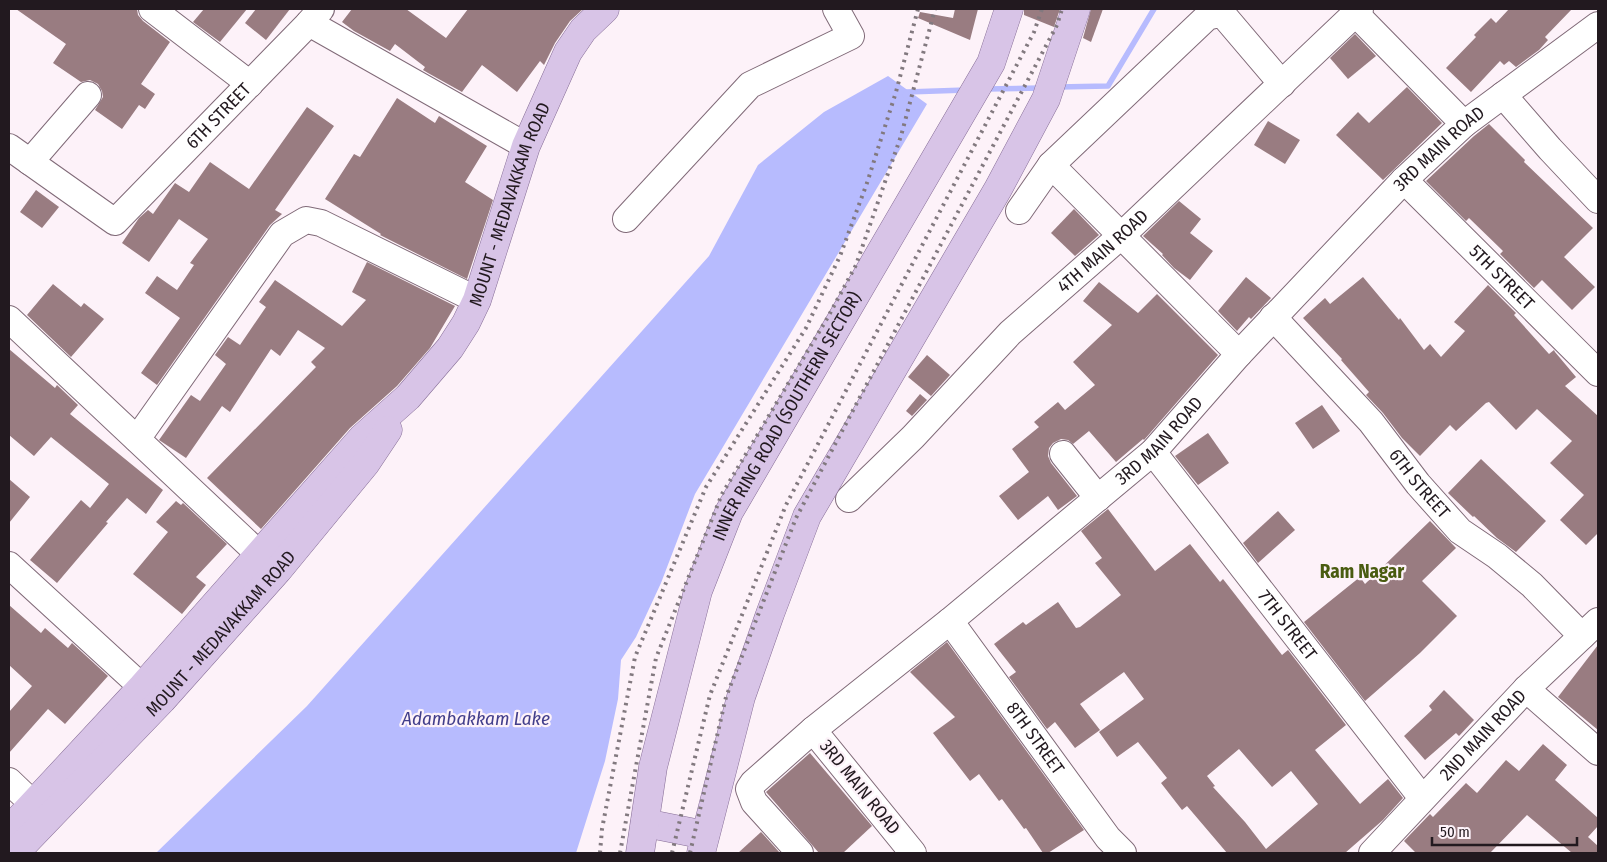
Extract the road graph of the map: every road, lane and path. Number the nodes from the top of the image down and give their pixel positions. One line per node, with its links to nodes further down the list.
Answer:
1 (152, 9): 9 (street)
2 (605, 9): 14 (main road, MOUNT - MEDAVAKKAM ROAD)
3 (836, 9): 21 (street)
4 (1009, 9): 44 (main road, INNER RING ROAD (SOUTHERN SECTOR))
5 (1358, 11): 10 (street, 4TH MAIN ROAD); 13 (street)
6 (315, 16): 9 (street, 6TH STREET); 14 (street)
7 (1073, 21): 46 (main road)
8 (1598, 25): 12 (street, 3RD MAIN ROAD)
9 (250, 84): 16 (street, 6TH STREET)
10 (1282, 84): 17 (street); 22 (street, 4TH MAIN ROAD)
11 (88, 95): 16 (street)
12 (1502, 95): 13 (street, 3RD MAIN ROAD); 19 (street)
13 (1464, 124): 18 (street, 3RD MAIN ROAD)
14 (526, 146): 23 (main road, MOUNT - MEDAVAKKAM ROAD)
15 (9, 147): 16 (street)
16 (30, 162)
17 (1051, 165): 20 (street); 22 (street)
18 (1404, 180): 24 (street, 3RD MAIN ROAD); 27 (street, 5TH STREET)
19 (1598, 200)
20 (1019, 211)
21 (626, 218)
22 (1122, 235): 26 (street); 32 (street, 4TH MAIN ROAD)
23 (477, 300): 28 (street); 33 (main road, MOUNT - MEDAVAKKAM ROAD)
24 (1273, 317): 26 (street, 3RD MAIN ROAD); 36 (street, 6TH STREET)
25 (9, 320): 28 (street)
26 (1239, 354): 29 (street, 3RD MAIN ROAD)
27 (1598, 373)
28 (137, 439): 33 (street)
29 (1153, 452): 31 (street, 3RD MAIN ROAD); 42 (street, 7TH STREET)
30 (1063, 454): 31 (street)
31 (1098, 498): 35 (street, 3RD MAIN ROAD)
32 (849, 499)
33 (267, 564): 37 (main road, MOUNT - MEDAVAKKAM ROAD); 48 (main road, MOUNT - MEDAVAKKAM ROAD)
34 (9, 565): 37 (street)
35 (950, 621): 39 (street, 3RD MAIN ROAD); 52 (street, 8TH STREET)
36 (1590, 629): 38 (street, 2ND MAIN ROAD)
37 (142, 687): 43 (main road, MOUNT - MEDAVAKKAM ROAD)
38 (1526, 689): 40 (street); 42 (street, 2ND MAIN ROAD)
39 (813, 730): 50 (street); 51 (street, 3RD MAIN ROAD)
40 (1598, 752)
41 (9, 781): 43 (street)
42 (1422, 798): 47 (street, 2ND MAIN ROAD)
43 (33, 804): 45 (main road, MOUNT - MEDAVAKKAM ROAD)
44 (645, 823): 46 (main road); 49 (main road, INNER RING ROAD (SOUTHERN SECTOR))
45 (9, 830)
46 (703, 844)
47 (1381, 850)
48 (15, 853)
49 (640, 853)
50 (800, 853)
51 (911, 853)
52 (1122, 853)

